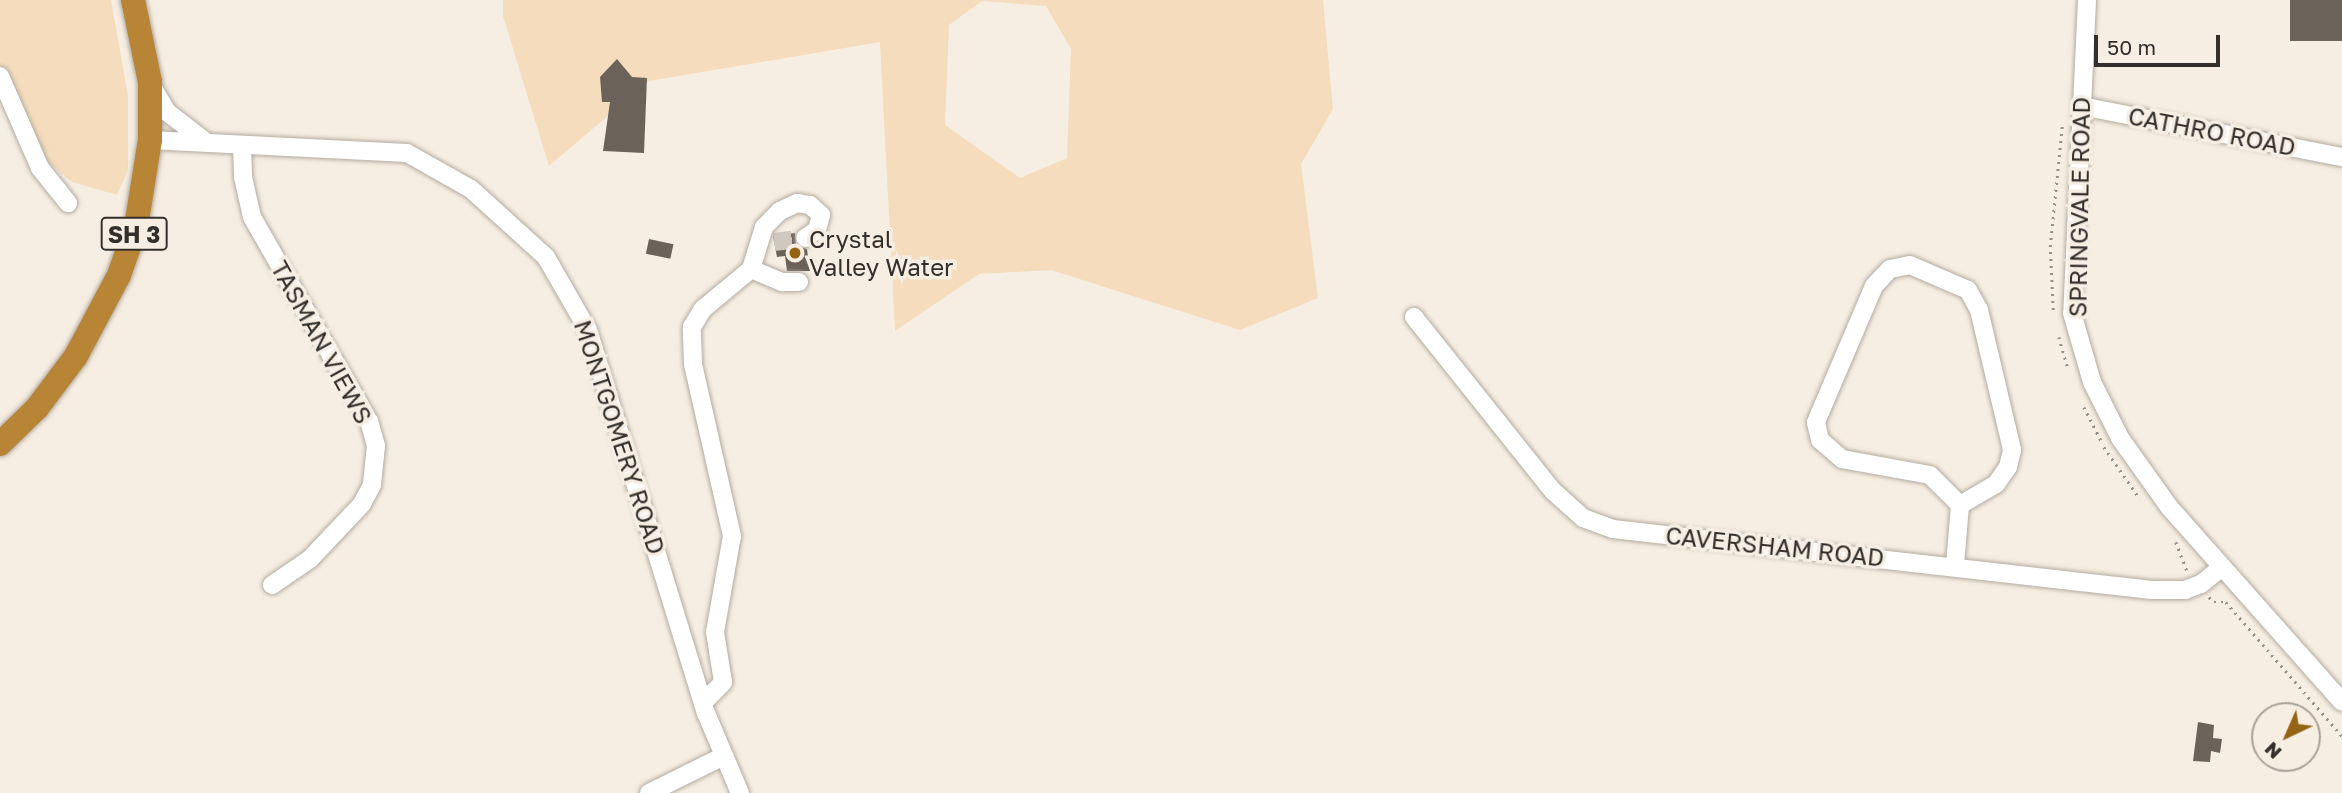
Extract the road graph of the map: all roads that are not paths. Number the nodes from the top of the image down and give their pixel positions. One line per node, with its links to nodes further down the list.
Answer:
1 (134, 0): 4 (highway, SH 3)
2 (2087, 0): 5 (street, SPRINGVALE ROAD)
3 (0, 76): 10 (street)
4 (150, 82): 6 (highway, SH 3); 7 (street)
5 (2081, 106): 9 (street, CATHRO ROAD); 20 (street, SPRINGVALE ROAD)
6 (150, 140): 7 (street, MONTGOMERY ROAD); 17 (highway, SH 3)
7 (208, 144): 8 (street, MONTGOMERY ROAD)
8 (242, 145): 21 (street, TASMAN VIEWS); 23 (street, MONTGOMERY ROAD)
9 (2342, 157)
10 (68, 203)
11 (805, 238): 13 (street)
12 (774, 242): 13 (street)
13 (755, 249): 14 (street)
14 (751, 269): 15 (street); 23 (street)
15 (799, 282)
16 (1414, 317): 19 (street, CAVERSHAM ROAD)
17 (0, 444)
18 (1960, 505): 18 (street); 19 (street)
19 (1955, 565): 20 (street, CAVERSHAM ROAD)
20 (2222, 567): 22 (street, SPRINGVALE ROAD)
21 (272, 585)
22 (2342, 702)
23 (703, 703): 24 (street, MONTGOMERY ROAD)
24 (722, 757): 25 (street); 26 (street, MONTGOMERY ROAD)
25 (649, 793)
26 (740, 793)

